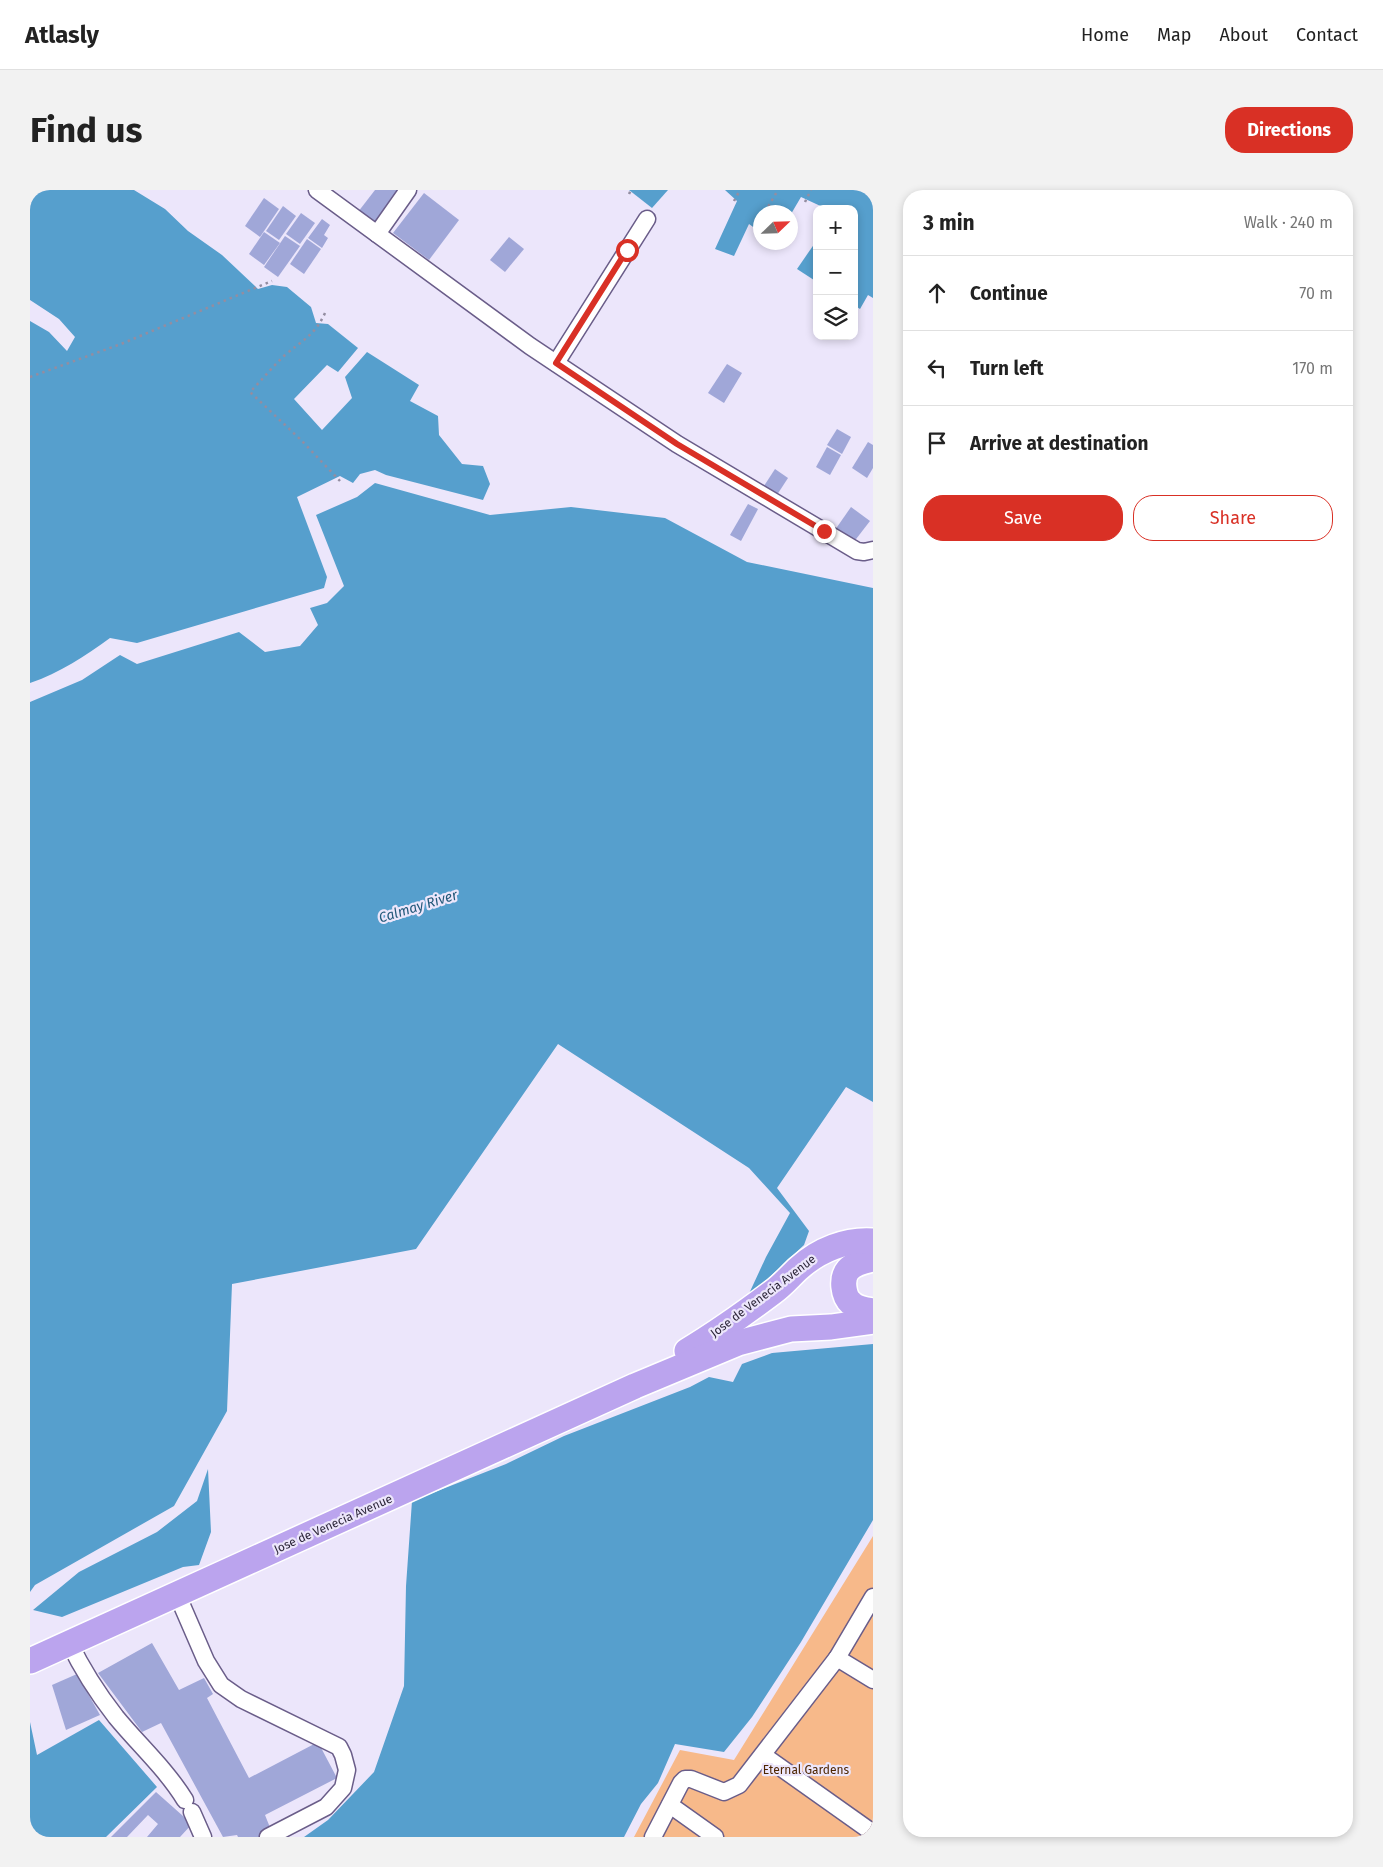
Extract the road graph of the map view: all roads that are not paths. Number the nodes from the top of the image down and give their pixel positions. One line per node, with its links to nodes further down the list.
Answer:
1 (317, 190): 4 (street)
2 (408, 190): 4 (street)
3 (647, 219): 5 (street)
4 (378, 234): 5 (street)
5 (556, 363): 6 (street)
6 (873, 550)
7 (873, 1241): 11 (highway, Jose de Venecia Avenue)
8 (873, 1259): 9 (highway)
9 (873, 1311)
10 (873, 1321): 11 (highway, Jose de Venecia Avenue)
11 (635, 1386): 12 (highway, Jose de Venecia Avenue)
12 (177, 1594): 14 (highway, Jose de Venecia Avenue); 22 (street)
13 (873, 1598): 15 (street)
14 (70, 1642): 16 (highway, Jose de Venecia Avenue); 21 (street)
15 (837, 1658): 17 (street); 18 (street)
16 (30, 1661)
17 (873, 1680)
18 (763, 1755): 19 (street); 20 (street)
19 (670, 1805): 23 (street); 24 (street)
20 (873, 1832): 25 (street)
21 (203, 1837)
22 (268, 1837)
23 (653, 1837)
24 (715, 1837)
25 (870, 1837)

